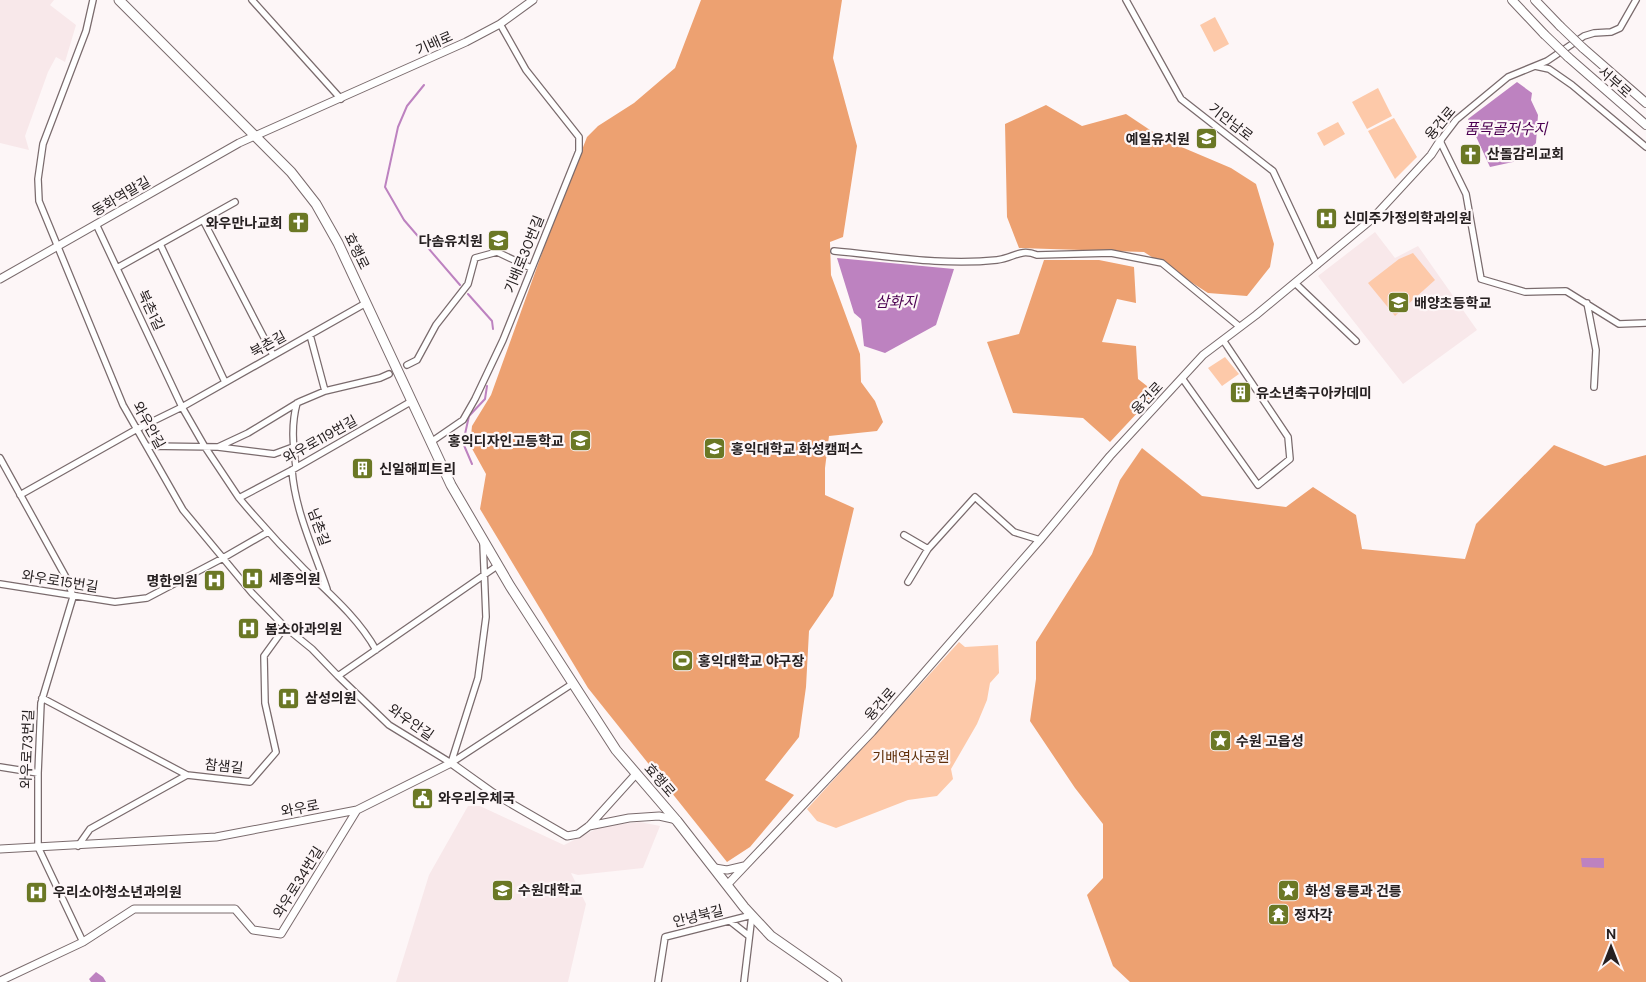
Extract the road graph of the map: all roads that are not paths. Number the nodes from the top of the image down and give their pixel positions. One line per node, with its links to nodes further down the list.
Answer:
1 (93, 0): 21 (street, 와우안길)
2 (119, 0): 14 (main road, 효행로)
3 (252, 0): 11 (street)
4 (533, 0): 9 (street, 기배로)
5 (1126, 0): 23 (street, 기안남로)
6 (1512, 0): 13 (main road, 서부로, bridge)
7 (1535, 0): 12 (main road, 서부로, bridge)
8 (1636, 0): 10 (street, 융건로)
9 (500, 24): 11 (street, 기배로); 25 (street, 기배로30번길)
10 (1533, 66): 15 (street, 융건로); 16 (street)
11 (340, 99): 14 (street, 기배로)
12 (1646, 103)
13 (1646, 125)
14 (254, 136): 19 (street, 동화역말길); 28 (main road, 효행로)
15 (1440, 141): 23 (street, 융건로); 29 (street)
16 (1646, 147)
17 (235, 202): 18 (street)
18 (203, 220): 20 (street); 35 (street)
19 (96, 224): 21 (street, 동화역말길); 24 (street, 북촌1길)
20 (160, 244): 24 (street); 39 (street)
21 (58, 246): 26 (street, 동화역말길); 45 (street, 와우안길)
22 (834, 251): 31 (street)
23 (1317, 265): 27 (street, 융건로)
24 (117, 268): 44 (street, 북촌1길)
25 (531, 268): 36 (street); 46 (street, 기배로30번길)
26 (0, 279)
27 (1295, 283): 31 (street, 융건로); 34 (street)
28 (366, 303): 32 (street, 북촌길); 42 (main road, 효행로)
29 (1587, 303): 30 (street); 40 (street)
30 (1646, 323)
31 (1240, 327): 33 (street, 융건로)
32 (310, 335): 35 (street, 북촌길); 41 (street)
33 (1223, 340): 38 (street, 융건로); 38 (street)
34 (1356, 341)
35 (273, 356): 39 (street, 북촌길)
36 (407, 365)
37 (389, 374): 41 (street)
38 (1182, 378): 58 (street, 융건로)
39 (226, 382): 44 (street, 북촌길)
40 (1594, 388)
41 (325, 391): 43 (street)
42 (412, 401): 46 (main road, 효행로); 52 (street, 와우로119번길)
43 (297, 403): 49 (street, 와우로119번길); 50 (street, 남촌길)
44 (182, 407): 45 (street, 북촌길); 48 (street)
45 (138, 429): 47 (street, 와우안길); 53 (street, 북촌길)
46 (431, 442): 57 (main road, 효행로)
47 (147, 446): 48 (street, 와우로119번길); 60 (street, 와우안길)
48 (205, 447): 49 (street, 와우로119번길); 54 (street)
49 (218, 447): 50 (street, 와우로119번길)
50 (293, 447): 52 (street, 남촌길)
51 (0, 458): 53 (street)
52 (294, 468): 54 (street, 와우로119번길); 65 (street, 남촌길)
53 (20, 495): 66 (street)
54 (239, 498): 55 (street)
55 (268, 532): 60 (street, 와우로15번길); 65 (street)
56 (904, 535): 59 (street)
57 (483, 540): 61 (main road, 효행로); 62 (street)
58 (1040, 540): 59 (street); 83 (street, 융건로)
59 (928, 549): 63 (street)
60 (223, 558): 66 (street, 와우로15번길); 67 (street, 와우안길)
61 (497, 566): 62 (street); 70 (main road, 효행로)
62 (484, 574): 68 (street); 72 (street)
63 (908, 582)
64 (0, 584): 66 (street, 와우로15번길)
65 (328, 592): 68 (street)
66 (73, 597): 71 (street, 와우로73번길)
67 (285, 627): 69 (street, 와우안길); 76 (street, 참샘길)
68 (376, 650): 69 (street)
69 (338, 676): 72 (street, 와우안길)
70 (572, 684): 72 (street, 와우로); 75 (main road, 효행로)
71 (42, 698): 74 (street, 와우로73번길); 76 (street, 참샘길)
72 (451, 763): 77 (street, 와우로); 79 (street, 와우안길)
73 (0, 767): 74 (street)
74 (38, 773): 81 (street, 와우로73번길)
75 (636, 774): 78 (main road, 효행로); 79 (street, 와우안길)
76 (187, 775): 80 (street)
77 (357, 810): 80 (street, 와우로); 89 (street, 와우로34번길)
78 (677, 820): 79 (street); 84 (main road, 효행로)
79 (589, 826)
80 (78, 846): 81 (street, 와우로)
81 (38, 847): 82 (street, 와우로); 89 (street)
82 (0, 849)
83 (745, 866): 84 (street); 85 (street, 융건로)
84 (715, 868): 85 (main road, 효행로)
85 (728, 884): 86 (main road, 효행로)
86 (752, 915): 87 (street, 안녕북길); 88 (street); 93 (main road, 효행로)
87 (730, 921): 88 (street); 91 (street, 안녕북길)
88 (749, 936): 92 (street)
89 (83, 942): 90 (street, 와우로34번길)
90 (0, 981)
91 (658, 982)
92 (744, 982)
93 (837, 982)

